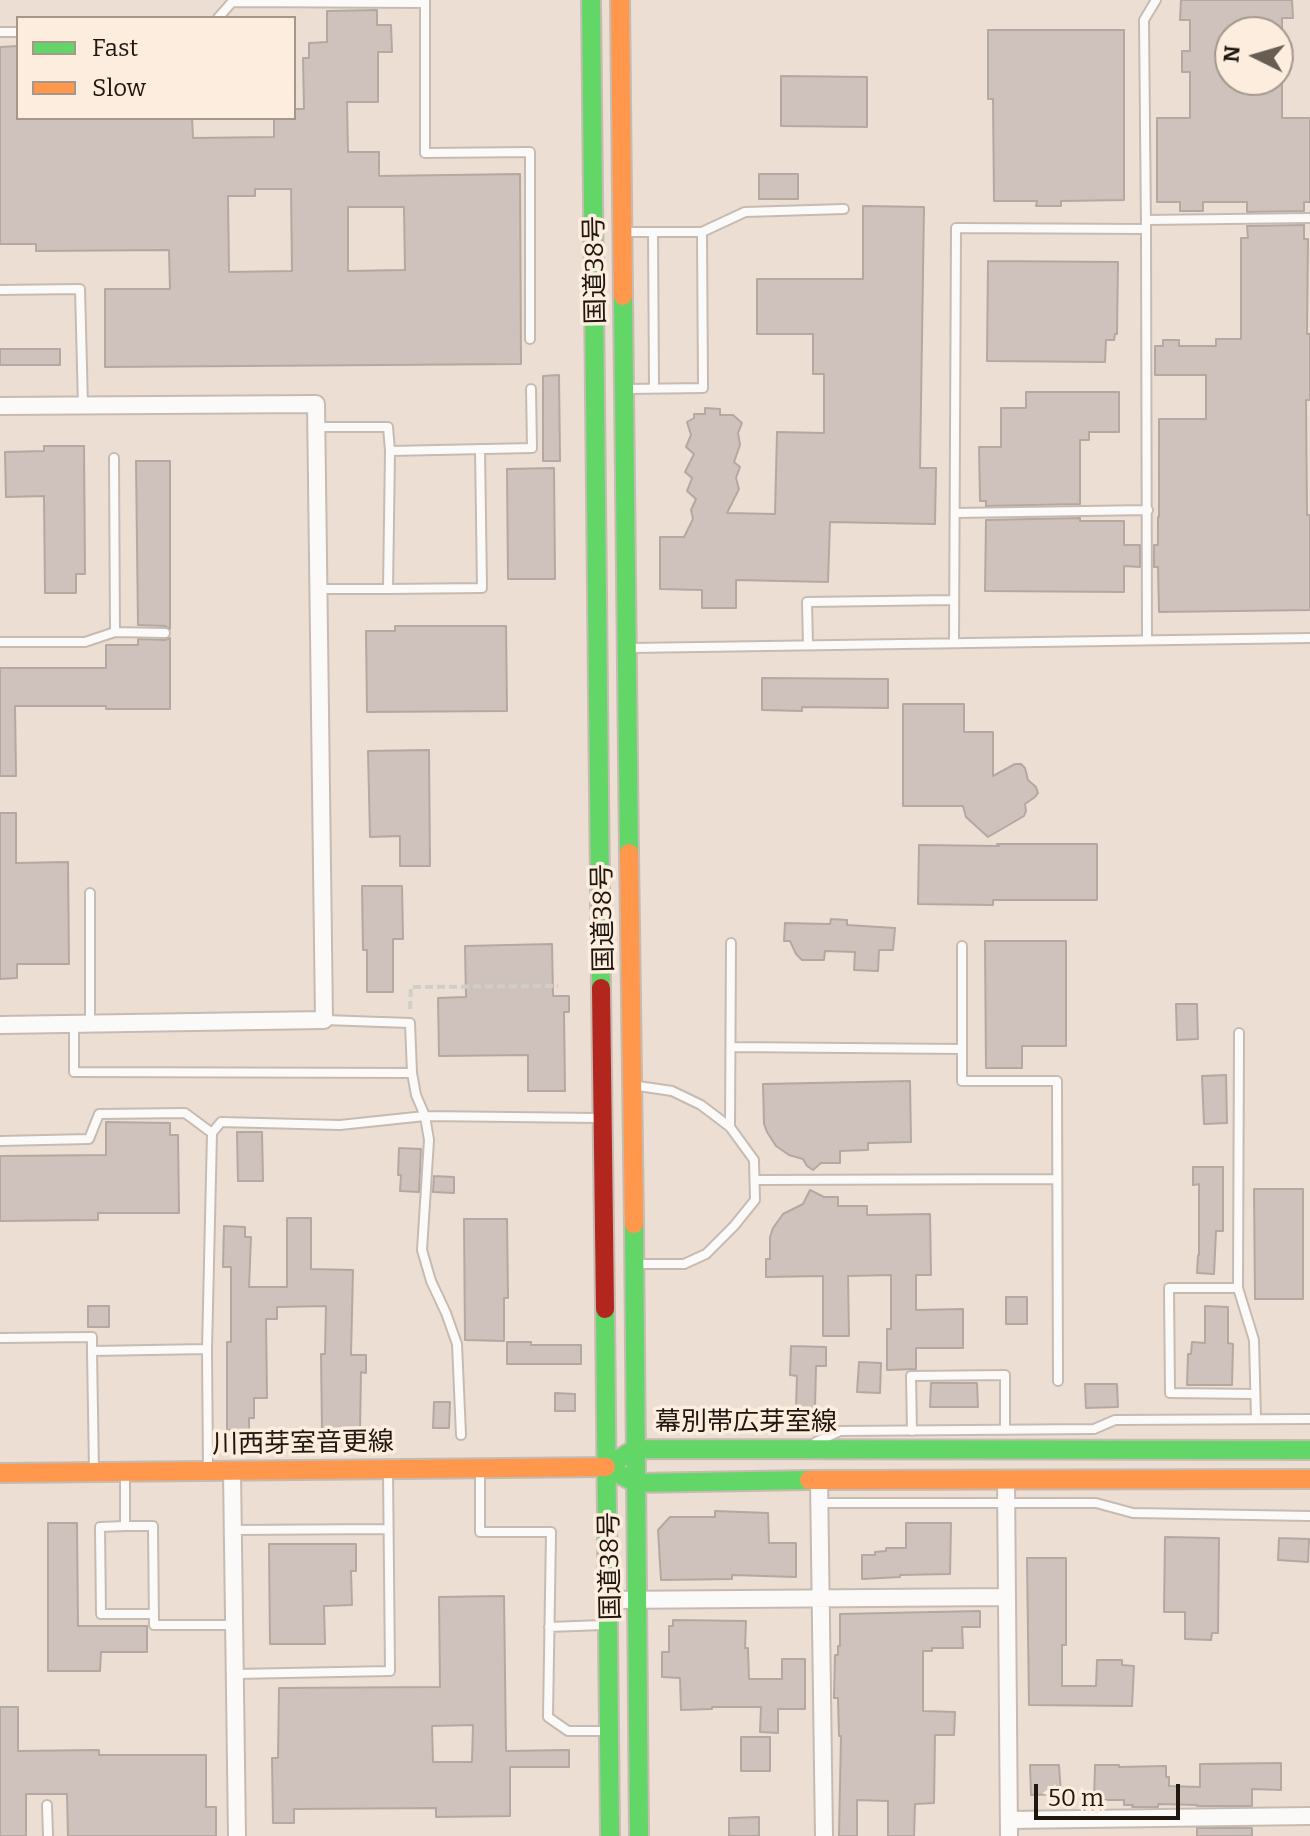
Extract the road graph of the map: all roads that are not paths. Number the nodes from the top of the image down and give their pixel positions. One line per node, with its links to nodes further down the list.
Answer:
1 (591, 0): 12 (main road, 国道38号)
2 (620, 0): 9 (main road, 国道38号)
3 (1156, 0): 8 (lane)
4 (425, 2): 5 (lane); 14 (lane)
5 (220, 16)
6 (844, 209): 11 (lane)
7 (1310, 218): 8 (lane)
8 (1146, 224): 24 (lane); 25 (lane)
9 (622, 232): 10 (lane); 12 (lane); 17 (main road, 国道38号)
10 (653, 232): 11 (lane); 15 (lane)
11 (702, 232): 15 (lane)
12 (594, 233): 36 (main road, 国道38号)
13 (0, 290): 19 (lane)
14 (530, 339)
15 (654, 388): 17 (lane)
16 (531, 389): 21 (lane)
17 (623, 389): 37 (main road, 国道38号)
18 (0, 406): 19 (street)
19 (83, 406): 20 (street)
20 (316, 427): 22 (lane); 26 (street)
21 (480, 449): 22 (lane); 27 (lane)
22 (390, 451): 27 (lane)
23 (114, 458): 29 (lane)
24 (1148, 510): 25 (lane); 32 (lane)
25 (955, 513): 28 (lane)
26 (319, 589): 27 (lane); 41 (street)
27 (388, 589)
28 (954, 600): 34 (lane); 35 (lane)
29 (115, 632): 30 (lane); 33 (lane)
30 (165, 633)
31 (1310, 638): 32 (lane)
32 (1147, 640): 34 (lane)
33 (0, 642)
34 (954, 643): 35 (lane)
35 (808, 645): 37 (lane)
36 (599, 647): 37 (lane); 50 (main road, 国道38号)
37 (626, 648): 48 (main road, 国道38号)
38 (90, 893): 42 (lane)
39 (731, 943): 45 (lane)
40 (962, 946): 46 (lane)
41 (324, 1020): 42 (street); 47 (lane)
42 (82, 1024): 43 (street); 47 (lane)
43 (0, 1025)
44 (1239, 1033): 57 (lane)
45 (731, 1047): 46 (lane); 51 (lane)
46 (962, 1049): 54 (lane)
47 (412, 1073): 49 (lane)
48 (633, 1086): 51 (lane); 56 (main road, 国道38号)
49 (425, 1116): 50 (lane); 52 (lane); 67 (lane)
50 (603, 1118): 71 (main road, 国道38号)
51 (730, 1127): 55 (lane)
52 (212, 1133): 53 (lane); 59 (lane)
53 (0, 1141)
54 (1057, 1179): 55 (lane); 61 (lane)
55 (755, 1180): 56 (lane)
56 (634, 1264): 68 (main road, 国道38号)
57 (1238, 1288): 62 (lane); 62 (lane)
58 (0, 1338): 60 (lane)
59 (207, 1349): 60 (lane); 74 (lane)
60 (92, 1351): 76 (lane)
61 (1058, 1381)
62 (1255, 1394): 63 (lane)
63 (1256, 1419): 64 (lane); 65 (lane)
64 (1310, 1419)
65 (1005, 1430): 66 (lane); 66 (lane)
66 (912, 1431): 69 (lane)
67 (461, 1435)
68 (635, 1449): 69 (main road, 幕別帯広芽室線); 71 (main road, 幕別帯広芽室線); 82 (main road, 国道38号)
69 (797, 1449): 70 (main road, 幕別帯広芽室線)
70 (1310, 1450)
71 (606, 1467): 72 (main road, 川西芽室音更線); 82 (main road); 91 (main road, 国道38号)
72 (480, 1468): 73 (main road, 川西芽室音更線); 96 (lane)
73 (388, 1469): 75 (main road, 川西芽室音更線); 87 (lane)
74 (208, 1471): 75 (main road, 川西芽室音更線); 77 (main road, 川西芽室音更線)
75 (232, 1471): 88 (street)
76 (94, 1472): 77 (main road, 川西芽室音更線); 78 (main road, 川西芽室音更線)
77 (125, 1472): 86 (lane)
78 (0, 1473)
79 (1310, 1479): 81 (main road)
80 (819, 1480): 81 (main road); 82 (main road); 83 (street)
81 (1006, 1480): 84 (street)
82 (636, 1483): 92 (main road, 国道38号)
83 (819, 1503): 84 (lane); 90 (street)
84 (1006, 1504): 85 (lane); 89 (street)
85 (1310, 1516)
86 (125, 1526): 93 (lane); 93 (lane)
87 (388, 1529): 88 (lane); 97 (lane)
88 (233, 1530): 94 (street)
89 (1007, 1597): 90 (street); 101 (street)
90 (820, 1598): 92 (street); 106 (street)
91 (608, 1600): 92 (street); 95 (main road, 国道38号)
92 (638, 1600): 105 (main road, 国道38号)
93 (154, 1614): 94 (lane)
94 (234, 1625): 97 (street)
95 (608, 1625): 96 (lane); 98 (main road, 国道38号)
96 (549, 1627): 98 (lane)
97 (235, 1674): 103 (street)
98 (609, 1731): 104 (main road, 国道38号)
99 (47, 1805): 102 (lane)
100 (1310, 1816): 101 (street)
101 (1009, 1828)
102 (48, 1836)
103 (237, 1836)
104 (610, 1836)
105 (639, 1836)
106 (824, 1836)

